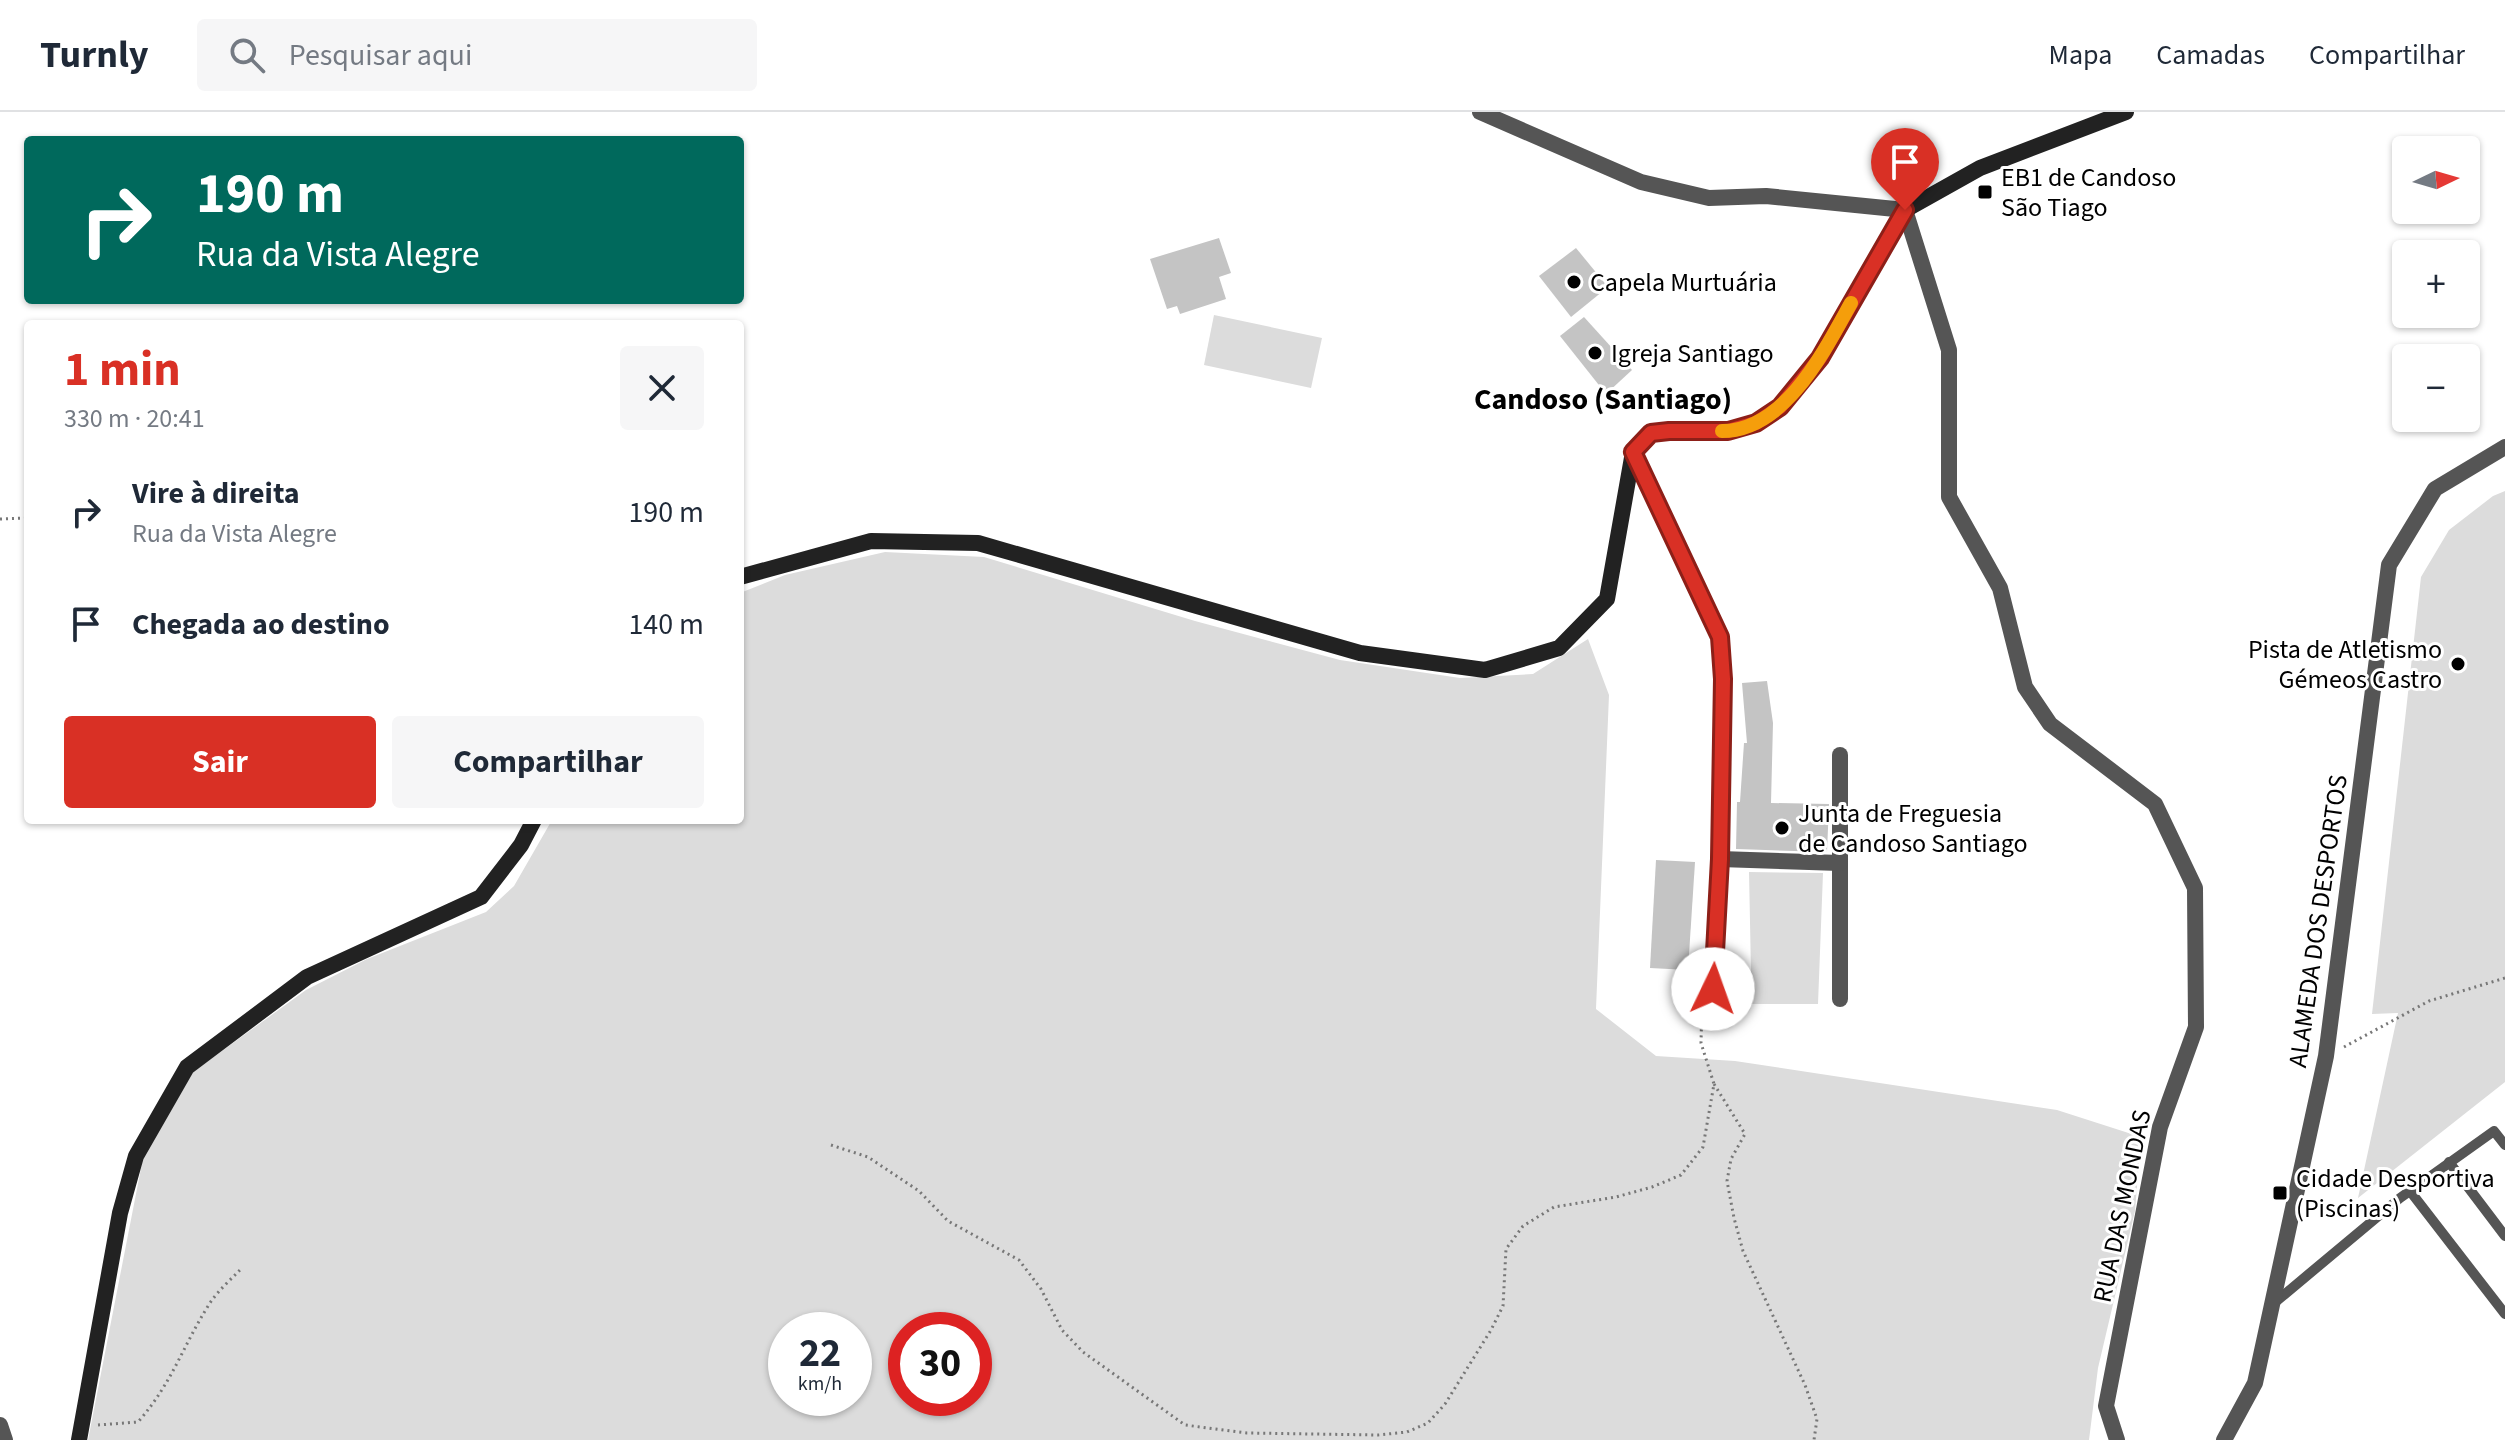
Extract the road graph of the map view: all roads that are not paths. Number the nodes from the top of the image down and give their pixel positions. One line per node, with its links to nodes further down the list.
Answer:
1 (1480, 112): 4 (street)
2 (2126, 112): 3 (street)
3 (2108, 115): 4 (street)
4 (1905, 210): 6 (street); 23 (street, RUA DAS MONDAS)
5 (2505, 447): 18 (street, ALAMEDA DOS DESPORTOS)
6 (1633, 452): 7 (street); 10 (street)
7 (744, 576)
8 (1840, 755): 11 (street)
9 (532, 824): 21 (street)
10 (1720, 859): 11 (street); 12 (street)
11 (1840, 863): 13 (street)
12 (1713, 989)
13 (1840, 999)
14 (2505, 1145): 15 (lane)
15 (2449, 1162): 16 (lane); 17 (lane)
16 (2410, 1191): 18 (lane); 19 (lane)
17 (2505, 1236)
18 (2272, 1305): 24 (street, ALAMEDA DOS DESPORTOS)
19 (2505, 1314)
20 (0, 1425): 22 (street)
21 (81, 1432)
22 (5, 1440)
23 (2117, 1440)
24 (2224, 1440)

